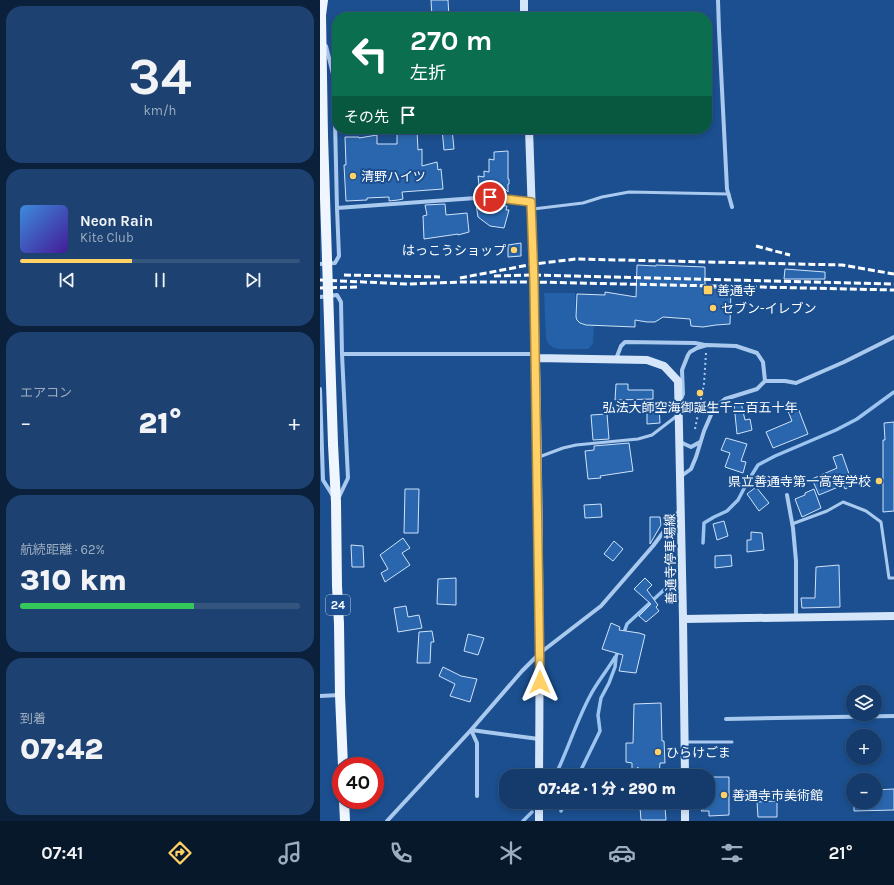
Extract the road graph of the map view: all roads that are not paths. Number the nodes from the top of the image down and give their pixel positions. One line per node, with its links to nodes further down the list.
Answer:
1 (323, 0): 5 (main road, 24)
2 (524, 0): 4 (street)
3 (718, 0): 9 (street)
4 (524, 12)
5 (321, 34): 6 (street); 30 (main road, 24, bridge)
6 (332, 71)
7 (335, 134): 12 (street)
8 (529, 134): 10 (street)
9 (729, 194): 10 (lane); 11 (street)
10 (532, 206): 12 (street); 18 (street)
11 (732, 207)
12 (337, 208): 13 (street)
13 (320, 264)
14 (320, 297): 17 (street)
15 (894, 337): 20 (street)
16 (707, 345): 19 (street); 20 (street); 22 (street)
17 (342, 354): 18 (street); 30 (street)
18 (535, 356): 19 (street); 26 (street)
19 (615, 359): 22 (street, 善通寺停車場線)
20 (765, 381): 25 (street)
21 (320, 389): 27 (street)
22 (679, 403): 23 (street, 善通寺停車場線)
23 (679, 414): 24 (street, 善通寺停車場線); 26 (lane)
24 (680, 442): 25 (street); 28 (street, 善通寺停車場線)
25 (700, 442): 28 (street)
26 (537, 458): 37 (street)
27 (322, 473): 30 (street)
28 (680, 477): 31 (street, 善通寺停車場線)
29 (787, 495): 32 (street)
30 (336, 502): 38 (main road, 24)
31 (681, 508): 36 (street, 善通寺停車場線); 37 (street)
32 (792, 524): 33 (lane); 35 (street)
33 (894, 578)
34 (894, 616): 35 (street)
35 (796, 618): 36 (street)
36 (683, 620): 44 (street, 善通寺停車場線)
37 (540, 653): 42 (street); 43 (street)
38 (340, 695): 39 (street); 46 (main road, 24)
39 (320, 696)
40 (894, 716): 41 (street)
41 (726, 719)
42 (471, 730): 43 (street); 49 (street); 54 (street)
43 (539, 739): 47 (street)
44 (684, 742): 45 (lane); 48 (street, 善通寺停車場線)
45 (732, 742)
46 (343, 757)
47 (539, 769)
48 (685, 769)
49 (477, 796)
50 (344, 809): 53 (main road)
51 (539, 809): 55 (street)
52 (685, 809): 56 (street)
53 (345, 821)
54 (387, 821)
55 (539, 821)
56 (685, 821)

